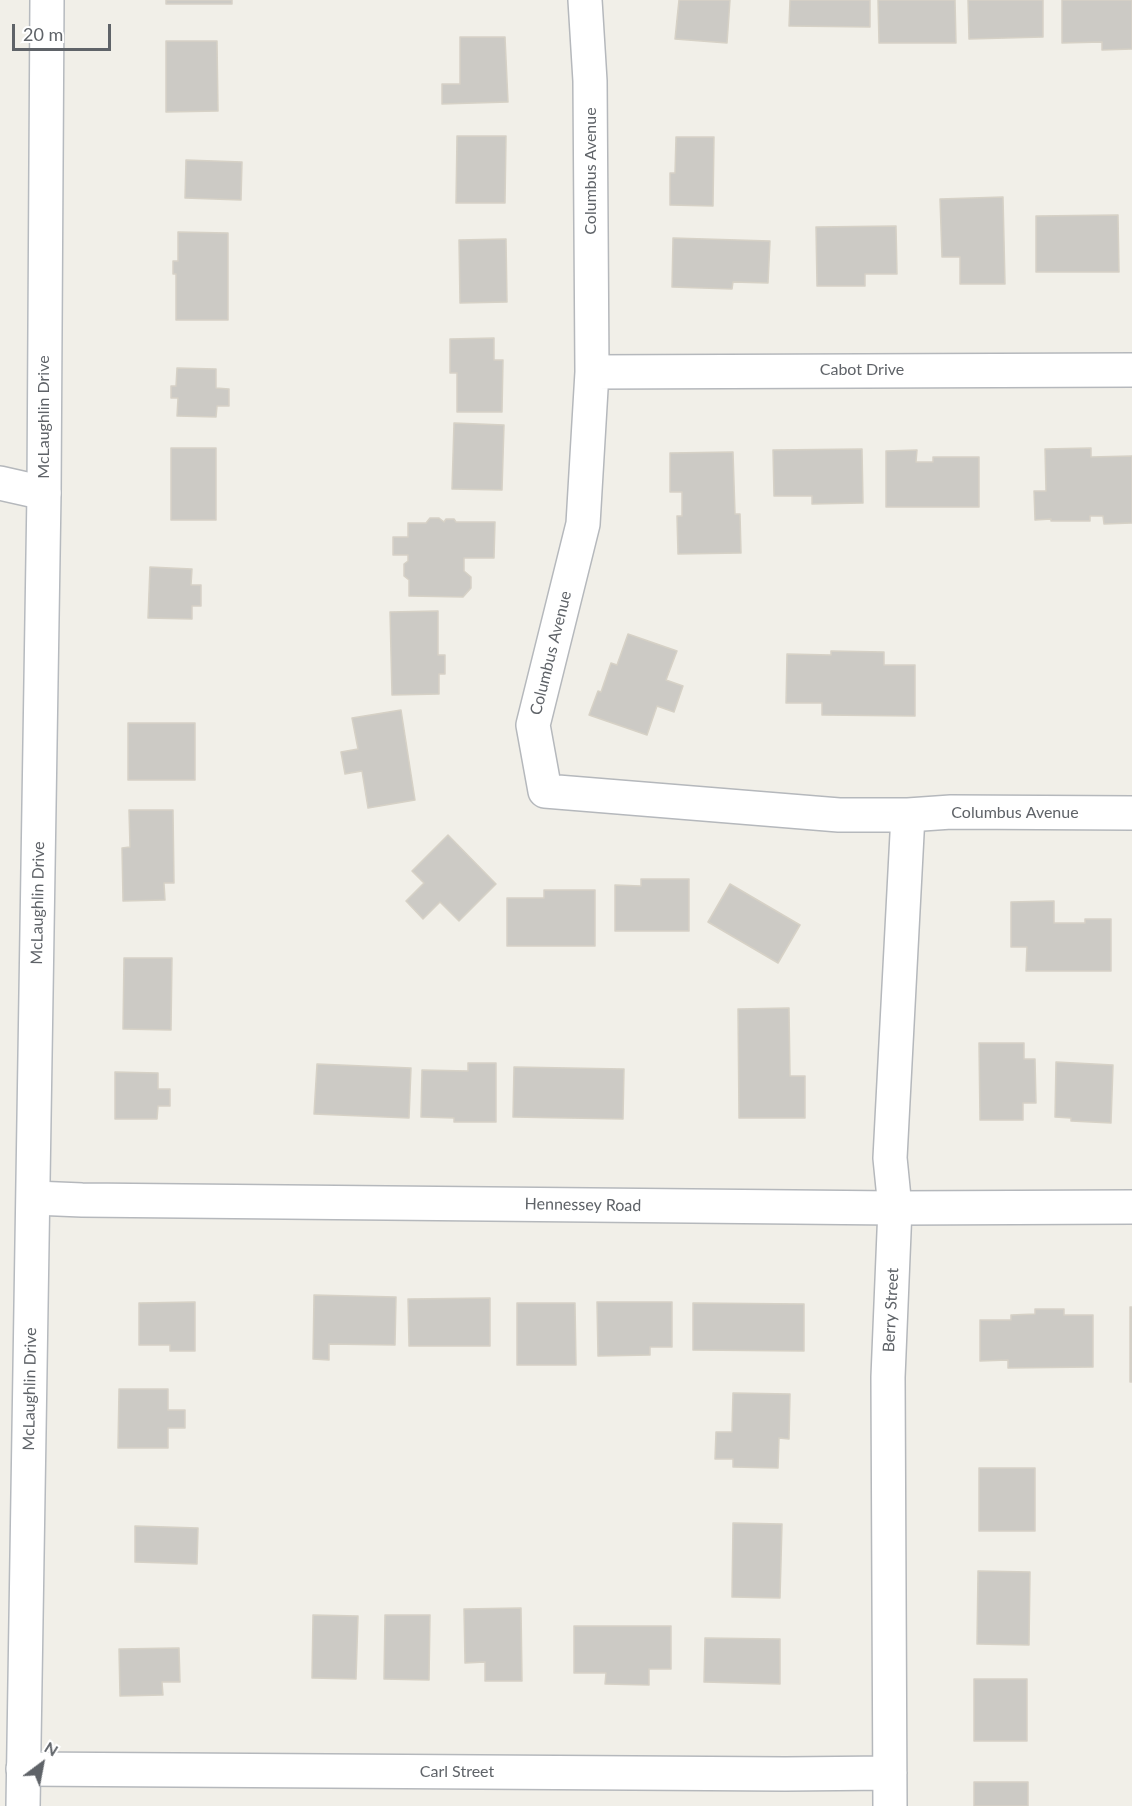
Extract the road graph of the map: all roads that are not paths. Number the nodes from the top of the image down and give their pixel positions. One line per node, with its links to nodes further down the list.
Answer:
1 (47, 0): 6 (street, McLaughlin Drive)
2 (585, 0): 4 (street, Columbus Avenue)
3 (1132, 370): 4 (street, Cabot Drive)
4 (592, 372): 8 (street, Columbus Avenue)
5 (0, 483): 6 (street)
6 (44, 493): 9 (street, McLaughlin Drive)
7 (1132, 813): 8 (street, Columbus Avenue)
8 (908, 816): 11 (street, Berry Street)
9 (34, 1198): 11 (street, Hennessey Road); 12 (street, McLaughlin Drive)
10 (1132, 1207): 11 (street, Hennessey Road)
11 (895, 1208): 13 (street, Berry Street)
12 (23, 1768): 13 (street, Carl Street); 14 (street, McLaughlin Drive)
13 (890, 1773): 15 (street, Berry Street)
14 (23, 1806)
15 (890, 1806)

